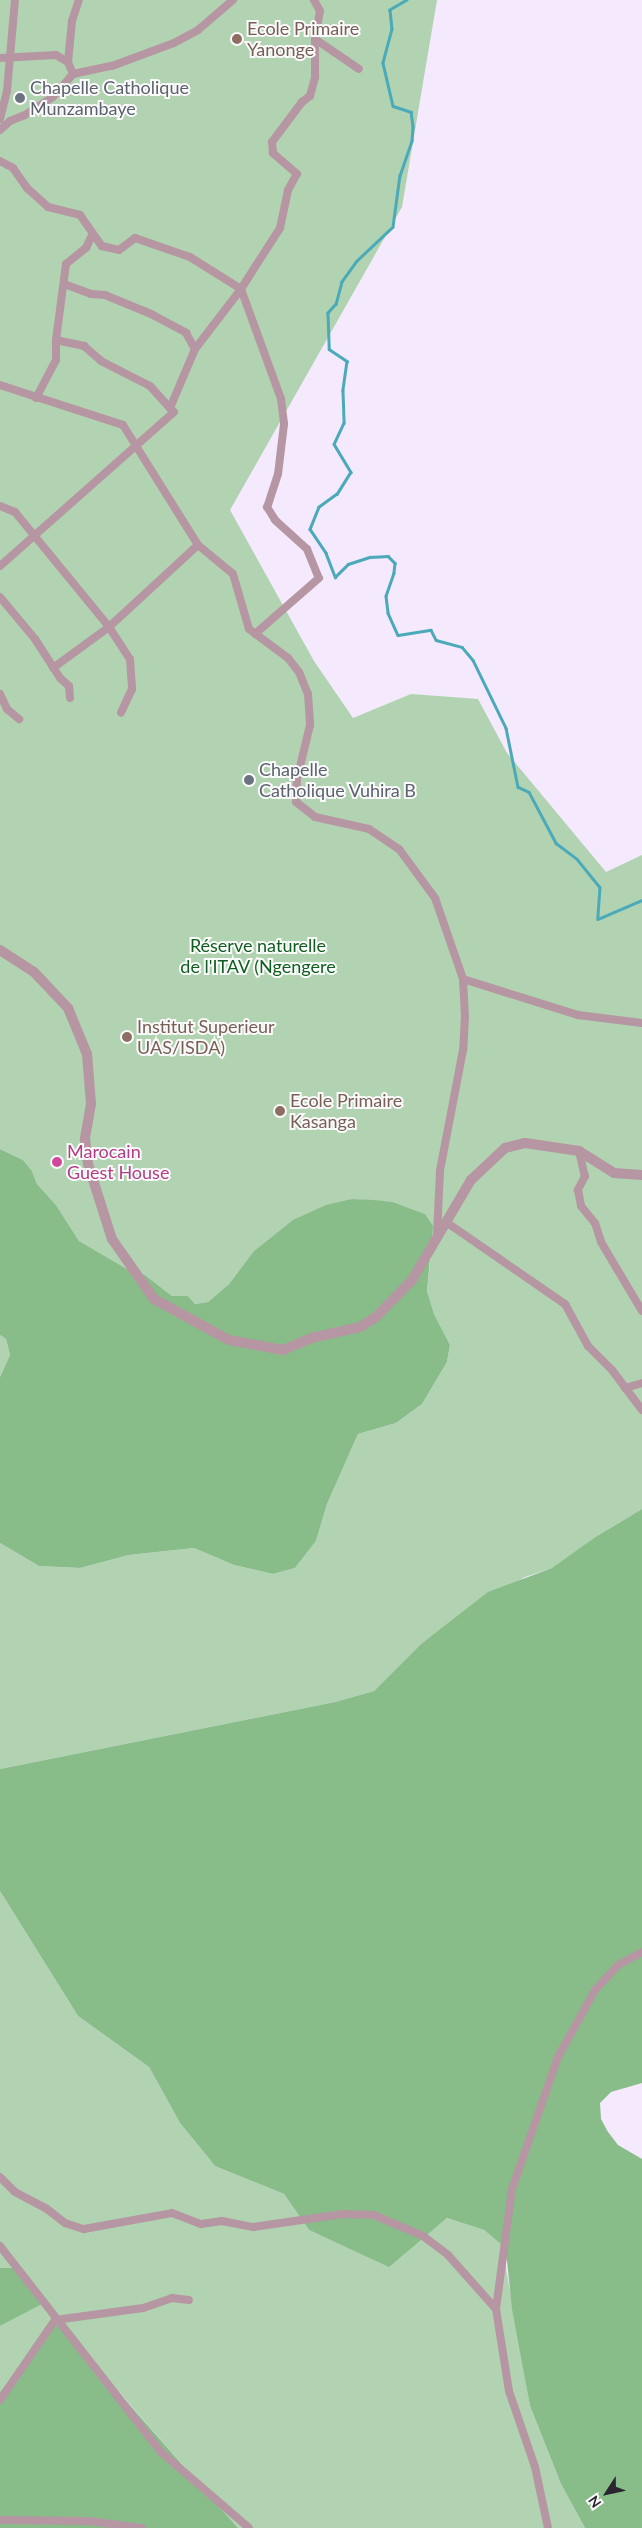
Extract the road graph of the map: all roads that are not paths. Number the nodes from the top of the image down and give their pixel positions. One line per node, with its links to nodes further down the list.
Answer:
1 (15, 0): 6 (street)
2 (79, 0): 7 (street)
3 (233, 0): 9 (street)
4 (314, 0): 5 (street)
5 (315, 39): 8 (street); 15 (street)
6 (4, 58): 7 (street); 10 (street)
7 (68, 62): 9 (street)
8 (359, 69)
9 (72, 74): 11 (street)
10 (0, 118)
11 (0, 130)
12 (0, 161): 13 (street)
13 (92, 234): 14 (street); 15 (street)
14 (64, 284): 16 (street); 17 (street)
15 (241, 289): 17 (street); 28 (street)
16 (56, 340): 19 (street); 20 (street)
17 (195, 349): 20 (street)
18 (0, 385): 19 (street)
19 (36, 398): 21 (street)
20 (170, 408): 21 (street)
21 (135, 448): 23 (street); 24 (street)
22 (0, 506): 23 (street)
23 (33, 537): 25 (street); 27 (street)
24 (198, 546): 27 (street); 28 (street)
25 (0, 566)
26 (0, 597): 29 (street)
27 (109, 627): 29 (street); 32 (street)
28 (255, 634): 35 (street)
29 (53, 668): 31 (street)
30 (0, 694): 33 (street)
31 (70, 698)
32 (121, 713)
33 (19, 719)
34 (0, 950): 40 (street)
35 (463, 979): 36 (street); 40 (street)
36 (642, 1023)
37 (579, 1150): 38 (street); 39 (street); 41 (street)
38 (642, 1175)
39 (446, 1222): 40 (street); 43 (street)
40 (437, 1236)
41 (642, 1311)
42 (642, 1383): 43 (street)
43 (626, 1388): 44 (street)
44 (642, 1410)
45 (642, 1952): 49 (street)
46 (0, 2177): 49 (street)
47 (0, 2246): 50 (street)
48 (189, 2300): 50 (street)
49 (496, 2309): 55 (street)
50 (55, 2320): 51 (street); 54 (street)
51 (0, 2400)
52 (0, 2520): 53 (street)
53 (142, 2528)
54 (249, 2528)
55 (548, 2528)

